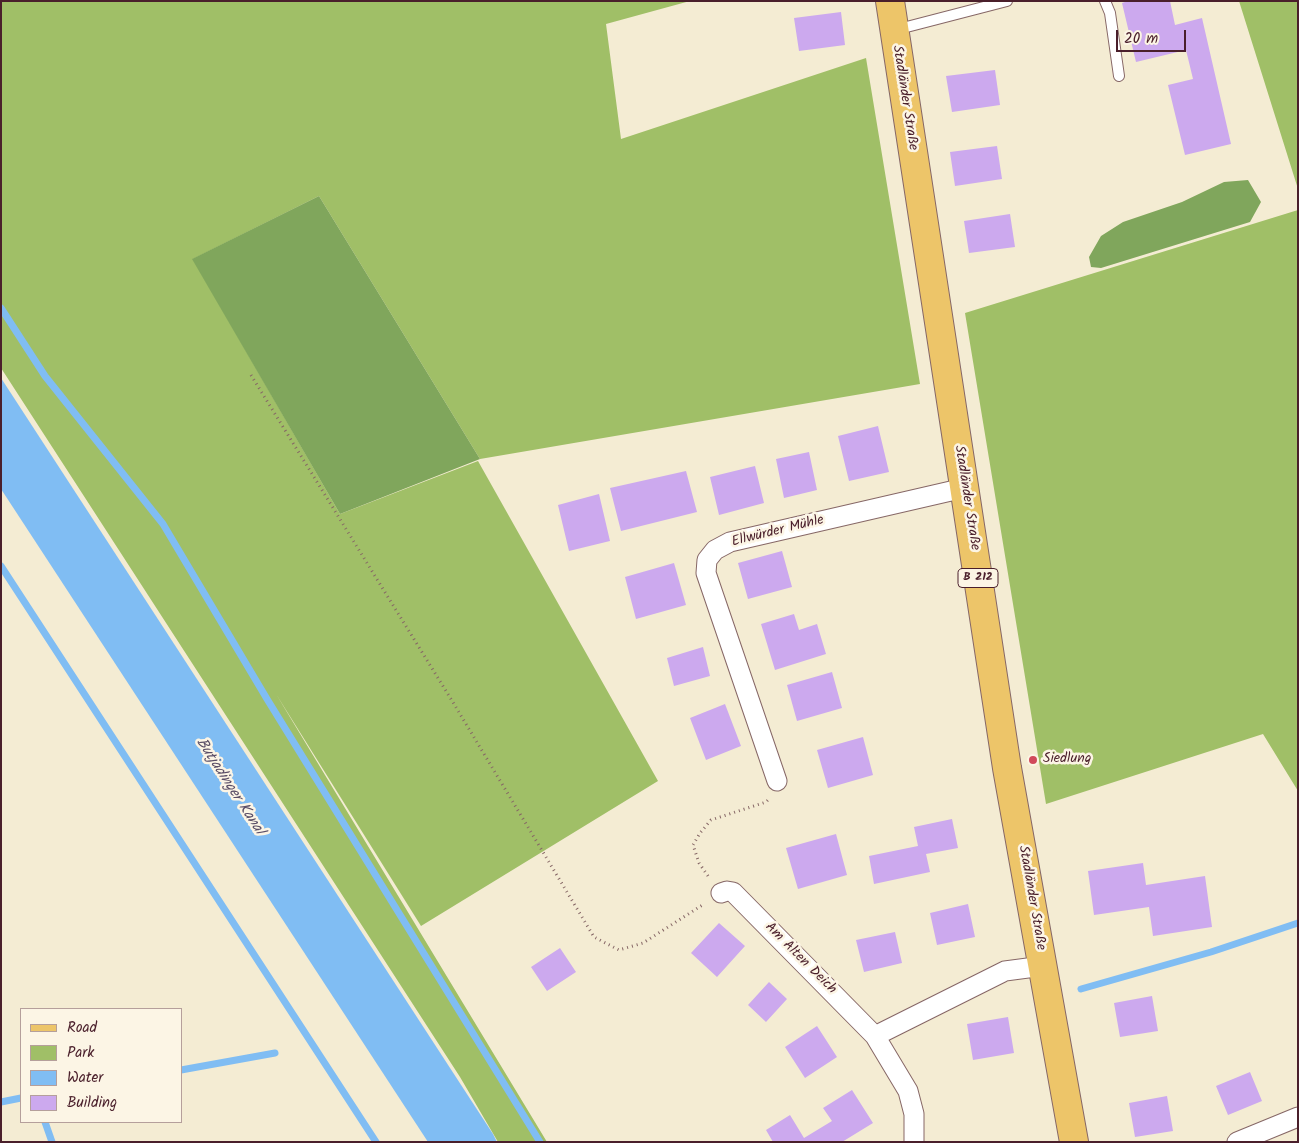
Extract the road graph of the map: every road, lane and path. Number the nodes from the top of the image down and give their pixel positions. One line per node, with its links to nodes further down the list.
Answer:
1 (890, 1): 4 (main road, Stadländer Straße / B 212)
2 (1007, 1): 4 (lane)
3 (1105, 1): 5 (lane)
4 (894, 30): 7 (main road, Stadländer Straße / B 212)
5 (1119, 76)
6 (251, 375): 9 (path)
7 (964, 488): 8 (street, Ellwürder Mühle); 10 (main road, Stadländer Straße / B 212)
8 (777, 781): 9 (path)
9 (721, 893): 11 (street, Am Alten Deich)
10 (1043, 966): 11 (street); 14 (main road, Stadländer Straße / B 212)
11 (875, 1036): 13 (street, Am Alten Deich)
12 (1298, 1117): 15 (street)
13 (914, 1142)
14 (1074, 1142)
15 (1236, 1142)

